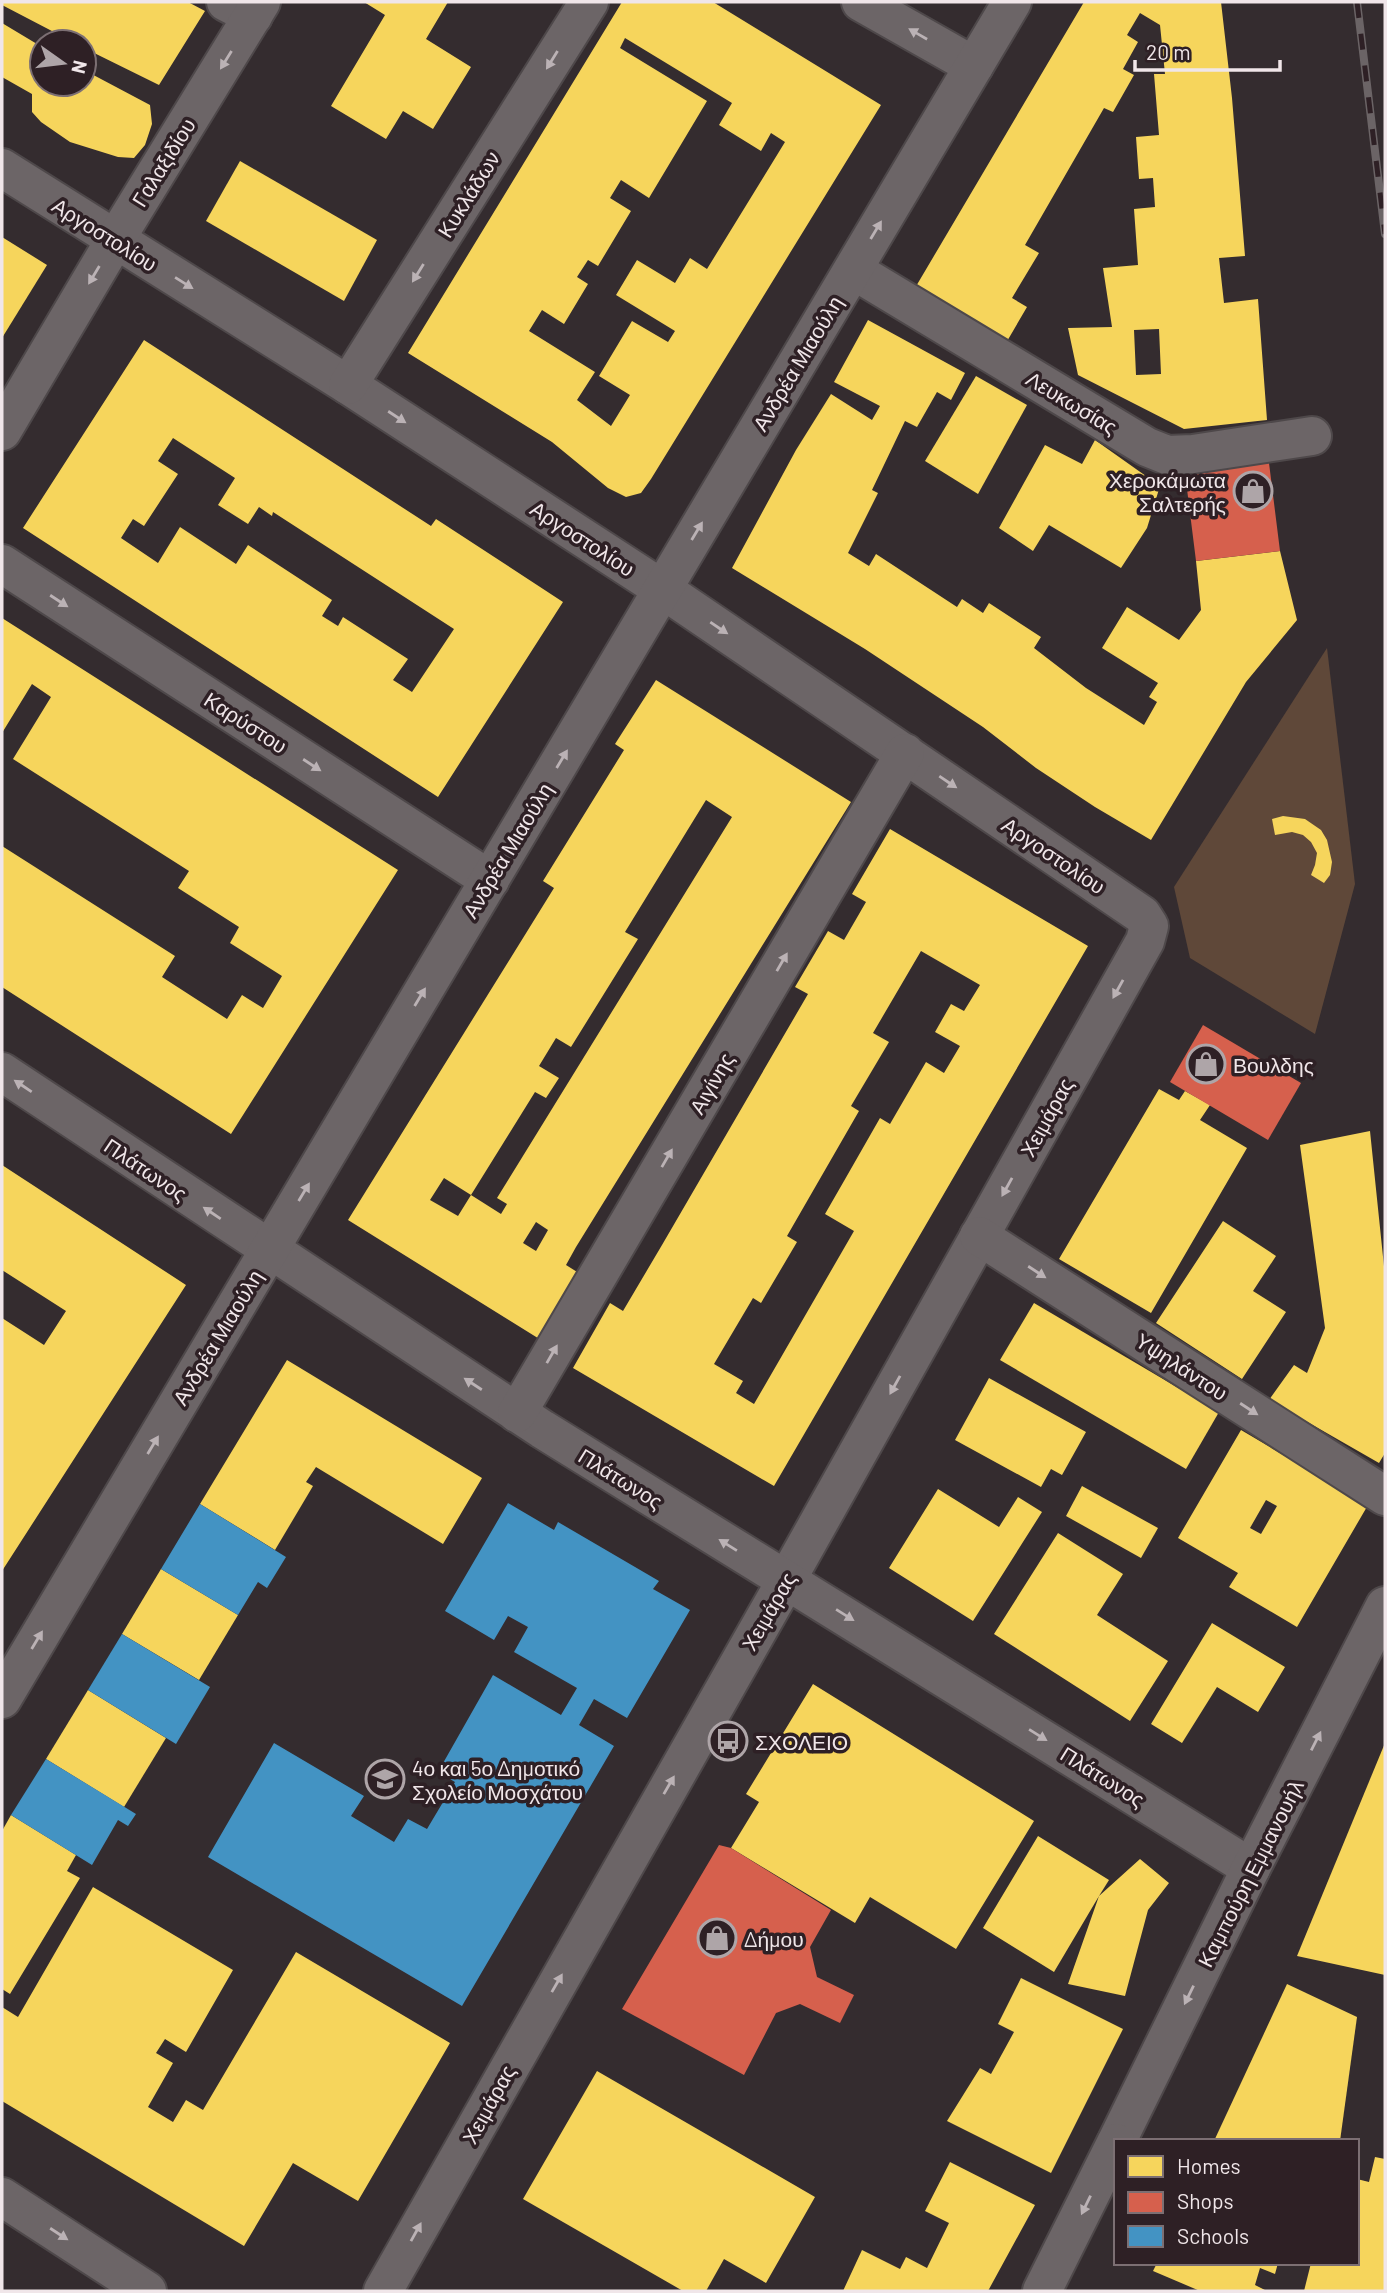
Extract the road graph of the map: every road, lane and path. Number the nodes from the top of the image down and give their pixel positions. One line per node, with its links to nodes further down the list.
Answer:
1 (589, 2): 9 (street, Κυκλάδων, one-way to 9)
2 (861, 2): 5 (street, one-way to 2)
3 (1012, 2): 5 (street, Ανδρέα Μιαούλη)
4 (247, 6): 7 (street, Γαλαξιδίου, one-way to 7)
5 (974, 66): 8 (street, Ανδρέα Μιαούλη, one-way to 5)
6 (2, 168): 7 (street, Αργοστολίου)
7 (115, 240): 9 (street, Αργοστολίου, one-way to 9); 10 (street, Γαλαξιδίου, one-way to 10)
8 (853, 270): 11 (street, Λευκωσίας); 13 (street, Ανδρέα Μιαούλη, one-way to 8)
9 (348, 386): 13 (street, Αργοστολίου, one-way to 13)
10 (2, 431)
11 (1312, 436)
12 (2, 564): 15 (street, Καρύστου, one-way to 15)
13 (662, 589): 14 (street, Αργοστολίου, one-way to 14); 15 (street, Ανδρέα Μιαούλη, one-way to 13)
14 (905, 753): 16 (street, Αργοστολίου, one-way to 16); 20 (street, Αιγίνης, one-way to 14)
15 (490, 880): 19 (street, Ανδρέα Μιαούλη, one-way to 15)
16 (1150, 928): 18 (street, Χειμάρας, one-way to 18)
17 (2, 1072): 19 (street, Πλάτωνος, one-way to 17)
18 (979, 1236): 21 (street, Υψηλάντου, one-way to 21); 22 (street, Χειμάρας, one-way to 22)
19 (269, 1251): 20 (street, Πλάτωνος, one-way to 19); 24 (street, Ανδρέα Μιαούλη, one-way to 19)
20 (517, 1413): 22 (street, Πλάτωνος, one-way to 20)
21 (1385, 1496)
22 (787, 1579): 25 (street, Πλάτωνος, one-way to 25); 30 (street, Χειμάρας, one-way to 22)
23 (1385, 1606): 25 (street, Καμπούρη Εμμανουήλ, one-way to 23)
24 (2, 1699)
25 (1251, 1868): 26 (street, Καμπούρη Εμμανουήλ, one-way to 26)
26 (1117, 2139)
27 (1114, 2146): 31 (street, Καμπούρη Εμμανουήλ, one-way to 31)
28 (2, 2197): 29 (street, one-way to 29)
29 (147, 2291)
30 (383, 2291)
31 (1042, 2291)

